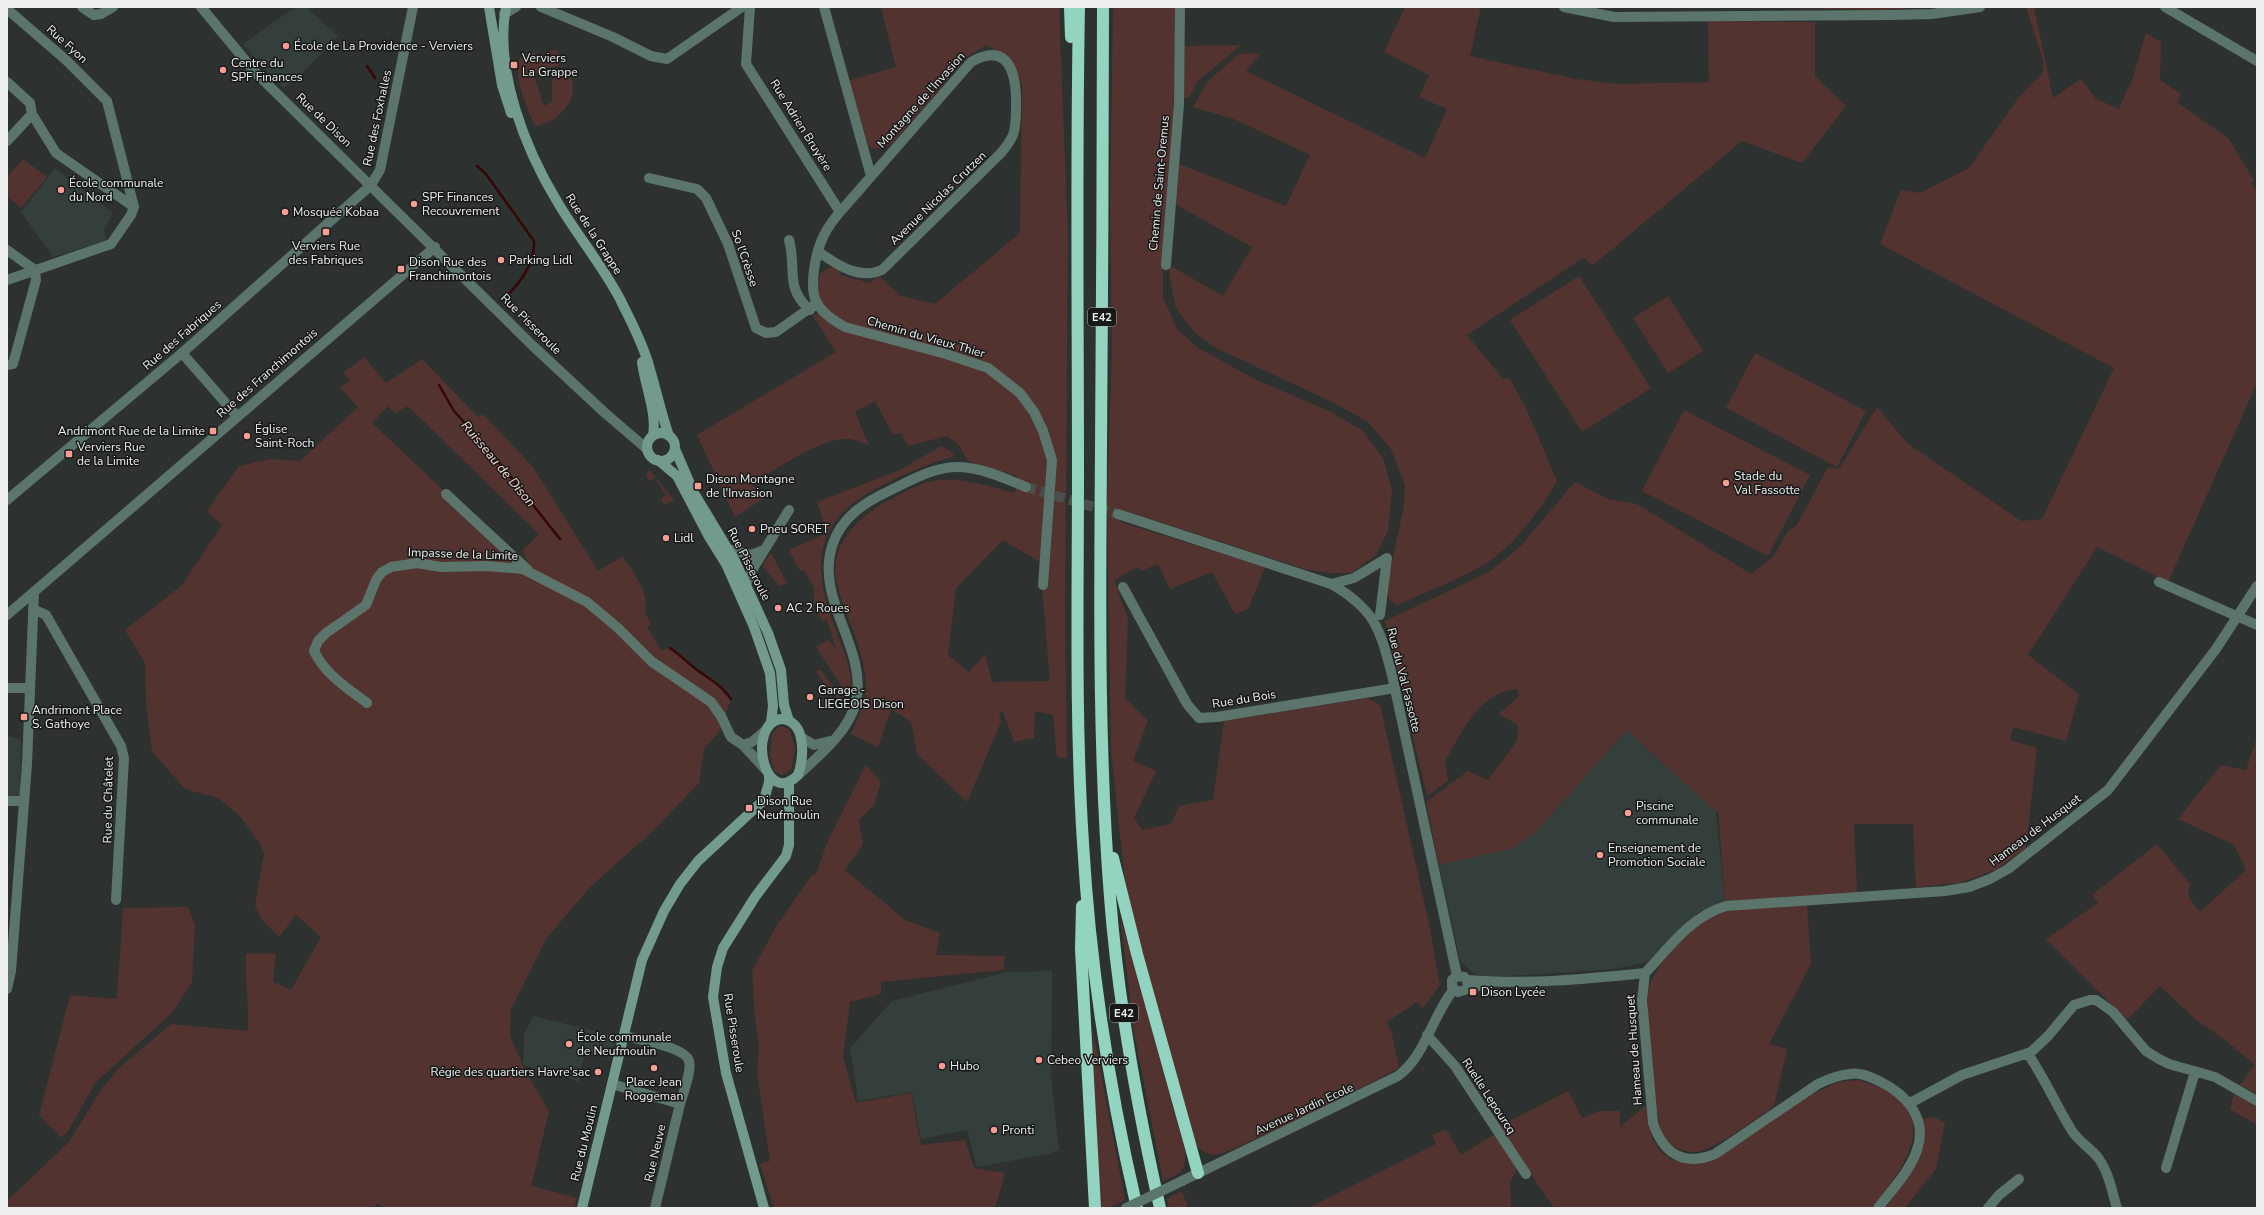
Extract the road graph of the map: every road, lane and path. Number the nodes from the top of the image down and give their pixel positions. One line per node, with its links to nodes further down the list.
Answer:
1 (82, 7): 2 (street)
2 (113, 7)
3 (201, 7): 30 (street, Rue de Dison)
4 (413, 7): 30 (street, Rue des Foxhalles)
5 (489, 7): 26 (main road, Rue de la Grappe)
6 (516, 7): 19 (street, Rue de la Grappe)
7 (542, 7): 20 (street)
8 (742, 7): 20 (street)
9 (750, 7): 32 (street, Rue Adrien Bruyère)
10 (824, 7): 28 (street, Montagne de l'Invasion)
11 (1070, 7): 24 (highway)
12 (1079, 7): 24 (highway, E42)
13 (1104, 7): 85 (highway, E42)
14 (1180, 7): 37 (street, Chemin de Saint-Oremus)
15 (1564, 7): 16 (street)
16 (1980, 7)
17 (2165, 7): 21 (street)
18 (7, 9): 31 (street, Rue Fyon)
19 (505, 10): 26 (main road, Rue de la Grappe)
20 (560, 11)
21 (2257, 60)
22 (1014, 74): 28 (street, Montagne de l'Invasion); 36 (street, Avenue Nicolas Crutzen)
23 (7, 82): 25 (street)
24 (1077, 110): 86 (highway, E42)
25 (32, 114): 27 (street); 31 (street)
26 (527, 138): 41 (main road, Rue de la Grappe)
27 (7, 141)
28 (871, 176): 32 (street, Montagne de l'Invasion)
29 (649, 178): 40 (street, So l'Crèsse)
30 (371, 185): 34 (street, Rue de Dison); 42 (street, Rue des Fabriques)
31 (134, 207): 38 (street)
32 (840, 212): 36 (street, Montagne de l'Invasion)
33 (789, 240): 40 (street)
34 (435, 247): 44 (street, Rue des Franchimontois); 47 (street, Rue Pisseroule)
35 (7, 250): 38 (street)
36 (819, 252): 40 (street, Montagne de l'Invasion)
37 (1166, 265)
38 (35, 270): 39 (street); 43 (street)
39 (7, 280)
40 (813, 306): 61 (street, Chemin du Vieux Thier)
41 (640, 344): 45 (main road, Rue de la Grappe); 46 (main road, Rue de la Grappe)
42 (182, 353): 44 (street); 52 (street, Rue des Fabriques)
43 (7, 365)
44 (237, 416): 64 (street, Rue des Franchimontois)
45 (653, 436): 46 (main road); 47 (main road)
46 (669, 436): 48 (main road)
47 (648, 449): 49 (main road)
48 (675, 449): 49 (main road); 55 (main road, Rue Pisseroule)
49 (658, 460): 75 (main road, Rue Pisseroule)
50 (1026, 487): 78 (street)
51 (446, 494): 57 (street)
52 (7, 500)
53 (789, 510): 56 (street)
54 (1118, 514): 60 (street, Rue du Val Fassotte)
55 (728, 549): 56 (street); 59 (main road, Rue Pisseroule)
56 (764, 550): 59 (street)
57 (533, 574): 73 (street, Impasse de la Limite); 79 (street, Impasse de la Limite)
58 (2158, 582): 68 (street)
59 (746, 584): 74 (main road, Rue Pisseroule)
60 (1331, 584): 67 (street); 72 (street, Rue du Val Fassotte)
61 (1043, 585)
62 (2257, 586): 68 (street, Hameau de Husquet)
63 (1123, 587): 72 (street, Rue du Bois)
64 (34, 592): 65 (street); 66 (street, Rue des Franchimontois)
65 (33, 609): 71 (street); 87 (street, Rue du Châtelet)
66 (7, 615)
67 (1380, 615)
68 (2237, 618): 69 (street); 88 (street, Hameau de Husquet)
69 (2257, 625)
70 (7, 688): 71 (street)
71 (30, 688): 84 (street)
72 (1395, 688): 89 (street, Rue du Val Fassotte)
73 (366, 703)
74 (789, 721): 75 (main road); 77 (main road, Rue Pisseroule)
75 (771, 722): 76 (main road, Rue Pisseroule)
76 (765, 731): 79 (street); 80 (main road, Rue Pisseroule)
77 (801, 737): 78 (street); 81 (main road)
78 (834, 740): 81 (street)
79 (743, 745): 80 (street, Impasse de la Limite)
80 (767, 772): 82 (main road); 94 (main road, Rue Pisseroule)
81 (798, 775): 82 (main road)
82 (789, 782): 107 (main road, Rue Pisseroule)
83 (7, 801): 84 (street)
84 (24, 801): 91 (street)
85 (1105, 816): 102 (highway); 111 (highway, E42)
86 (1083, 845): 108 (highway); 110 (highway, E42)
87 (116, 900)
88 (1644, 973): 90 (street); 99 (street, Hameau de Husquet)
89 (1457, 976): 90 (street); 92 (street)
90 (1468, 984): 92 (street)
91 (7, 989)
92 (1454, 989): 93 (street, Avenue Jardin Ecole)
93 (1428, 1035): 102 (street, Avenue Jardin Ecole); 103 (street, Ruelle Lepourcq)
94 (624, 1036): 97 (main road); 100 (street)
95 (2028, 1054): 96 (street); 99 (street); 114 (street)
96 (2195, 1072): 98 (street); 101 (street)
97 (612, 1084): 100 (street); 105 (main road, Rue du Moulin)
98 (2257, 1101)
99 (1910, 1103): 112 (street, Hameau de Husquet)
100 (680, 1104): 106 (street, Rue Neuve)
101 (2166, 1168)
102 (1198, 1174): 109 (street, Avenue Jardin Ecole, bridge)
103 (1526, 1174)
104 (2018, 1179): 113 (street)
105 (582, 1208)
106 (656, 1208)
107 (764, 1208)
108 (1095, 1208)
109 (1126, 1208)
110 (1137, 1208)
111 (1160, 1208)
112 (1878, 1208)
113 (1988, 1208)
114 (2117, 1208)

